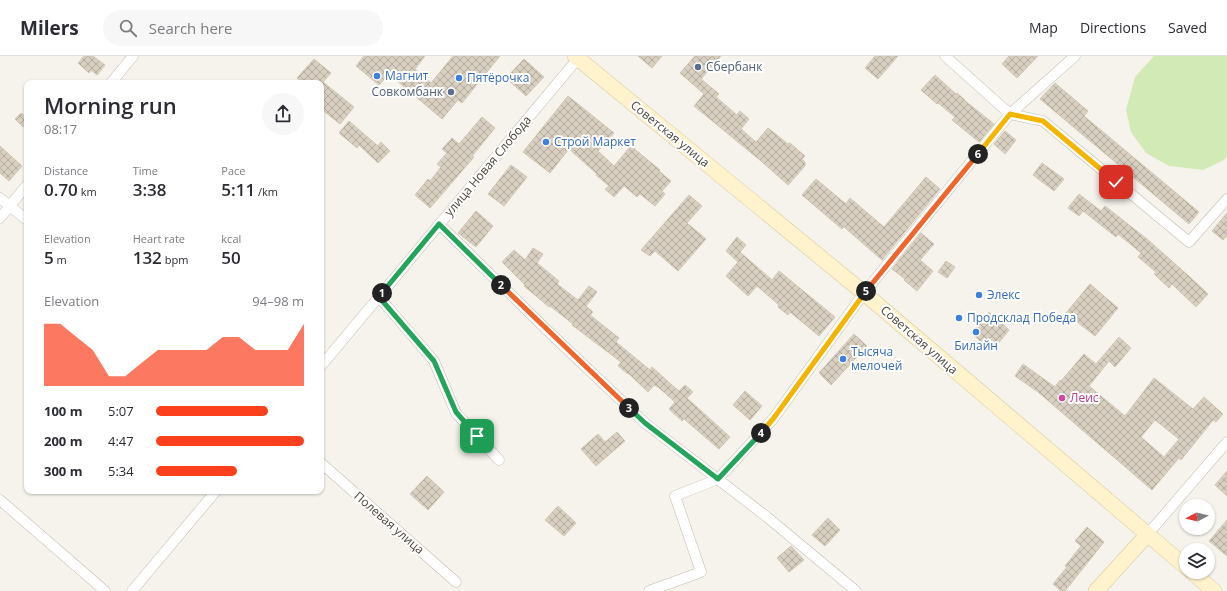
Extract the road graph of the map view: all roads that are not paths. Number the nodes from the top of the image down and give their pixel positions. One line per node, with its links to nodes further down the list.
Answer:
1 (133, 56): 5 (street)
2 (945, 56): 6 (street)
3 (1075, 56): 6 (street)
4 (578, 57): 13 (street, улица Новая Слобода); 14 (main road, Советская улица)
5 (113, 80)
6 (1010, 114): 9 (street); 14 (street)
7 (24, 189): 10 (street)
8 (0, 198): 10 (street)
9 (1227, 199)
10 (10, 206): 11 (street); 12 (street)
11 (0, 218)
12 (24, 218)
13 (439, 224): 15 (street, улица Новая Слобода); 20 (street)
14 (864, 293): 20 (street); 23 (main road, Советская улица)
15 (379, 297): 16 (street, улица Новая Слобода); 18 (street)
16 (324, 362)
17 (1227, 442): 23 (street)
18 (499, 460)
19 (324, 466): 26 (street, Полевая улица)
20 (718, 479): 29 (street); 30 (street)
21 (213, 494): 28 (street)
22 (0, 500): 27 (street)
23 (1147, 535): 24 (main road, Советская улица); 31 (main road)
24 (1179, 561)
25 (1200, 579): 32 (main road)
26 (456, 582)
27 (105, 591)
28 (132, 591)
29 (649, 591)
30 (856, 591)
31 (1096, 591)
32 (1214, 591)

